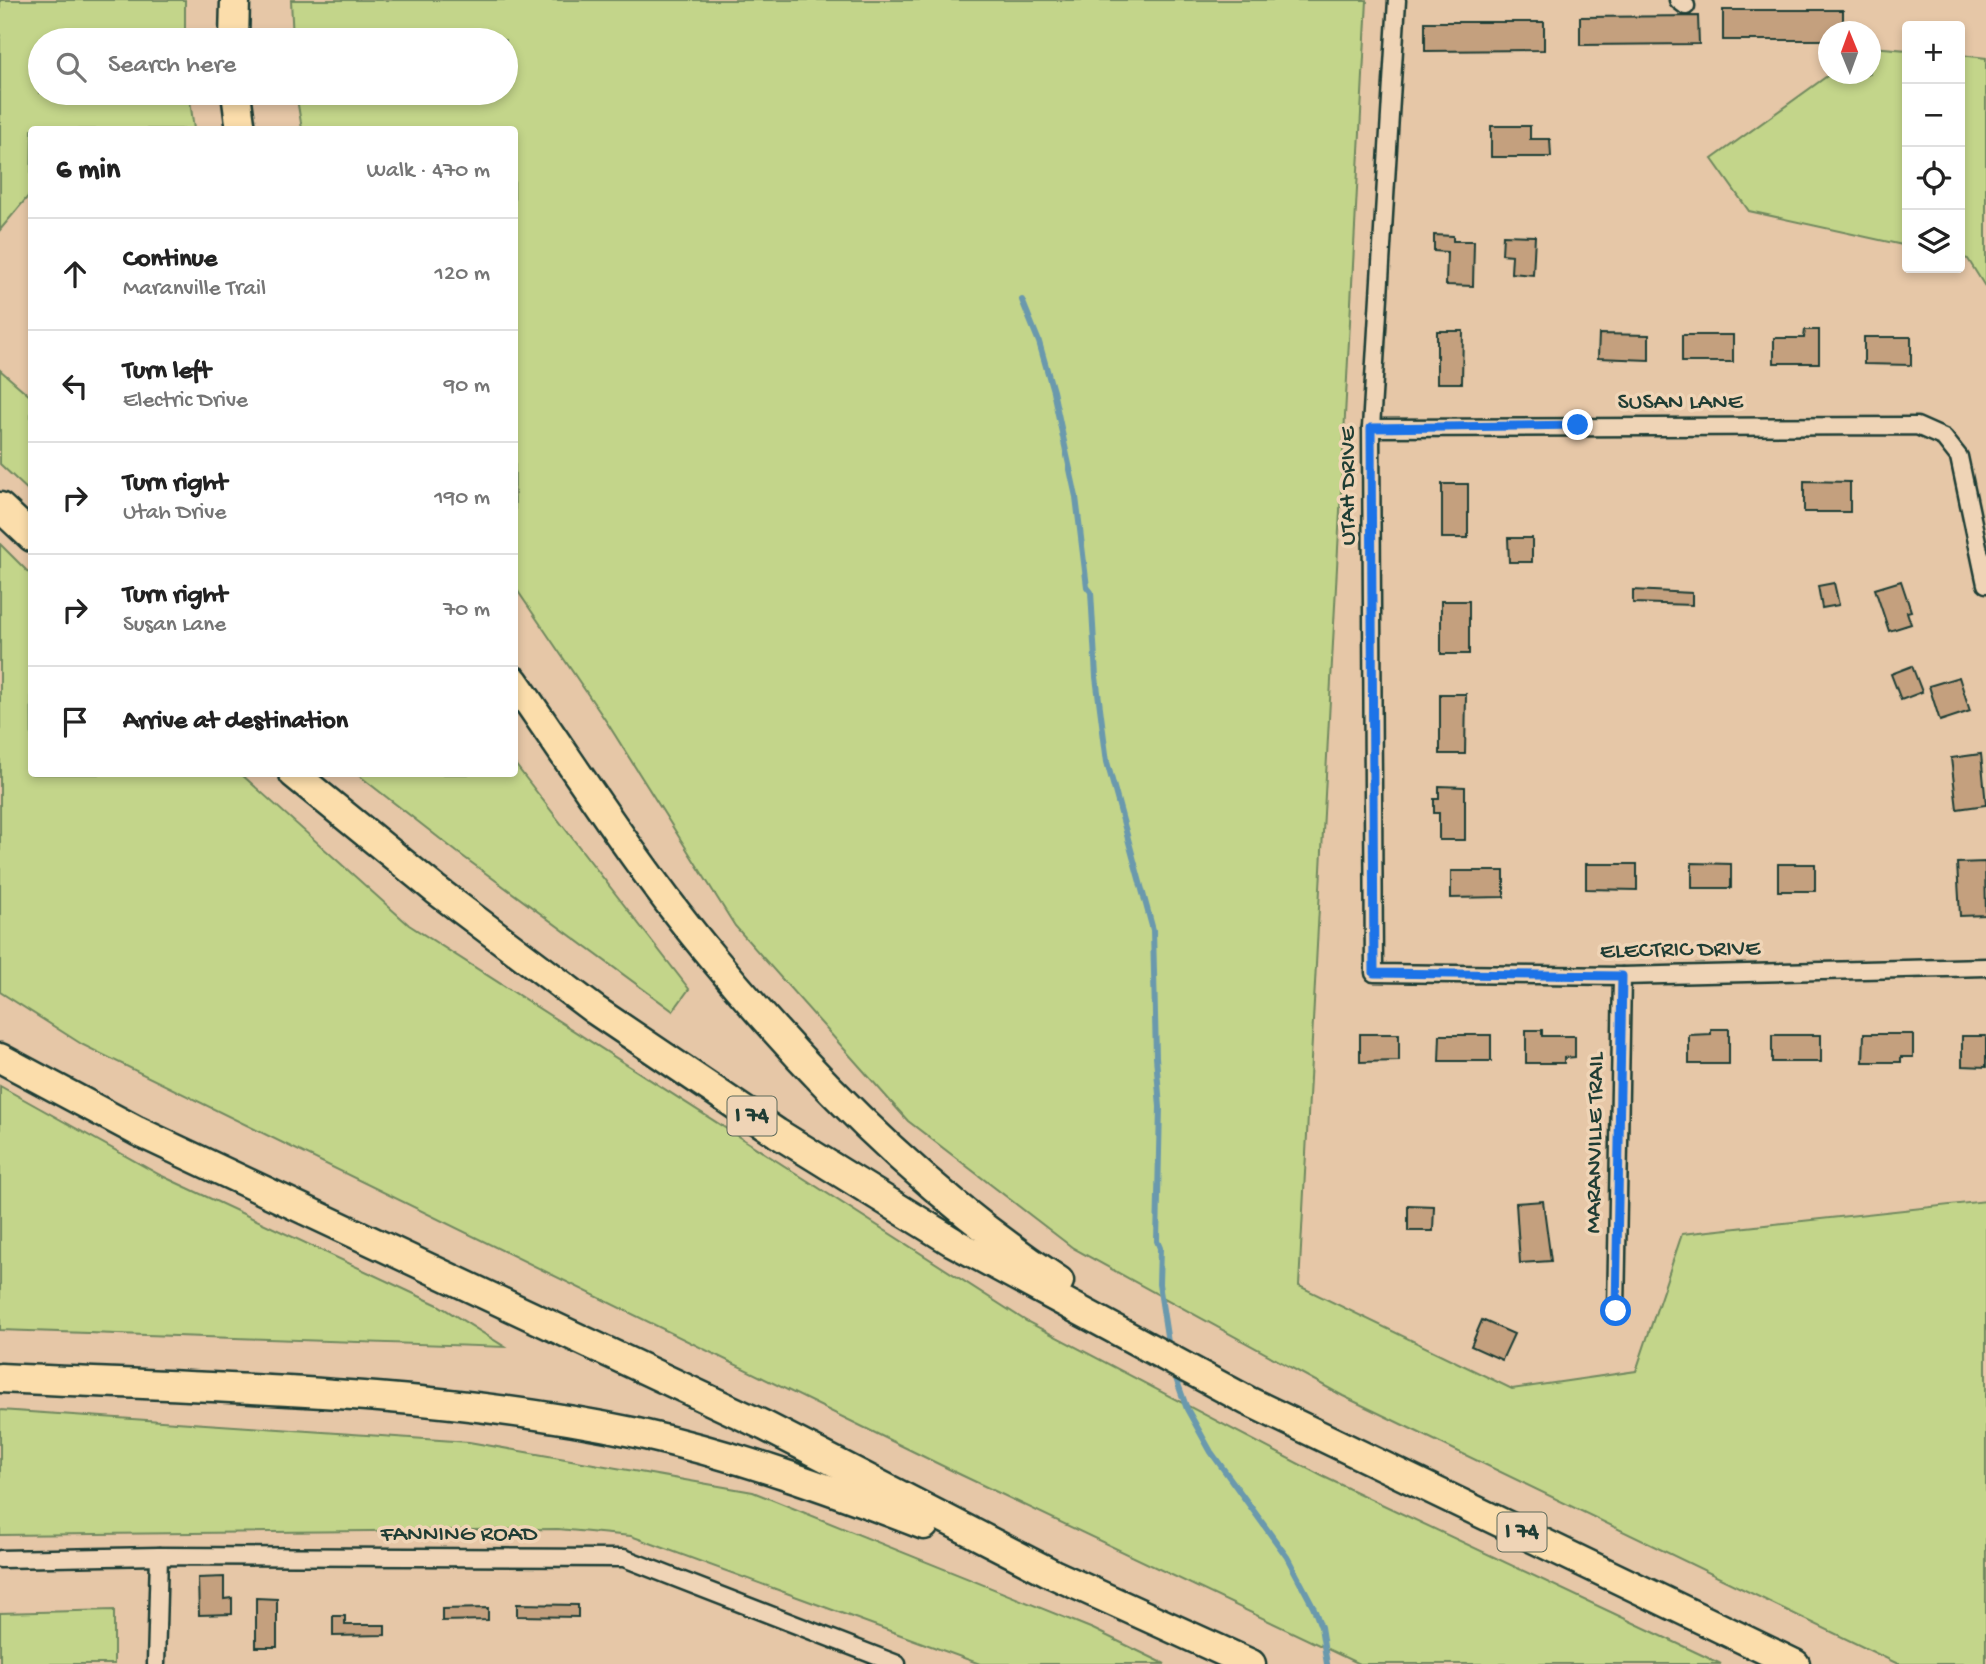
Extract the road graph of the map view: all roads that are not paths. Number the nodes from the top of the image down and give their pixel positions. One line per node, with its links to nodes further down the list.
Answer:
1 (235, 0): 3 (highway)
2 (1397, 0): 6 (street, UTAH DRIVE)
3 (234, 28)
4 (238, 105): 5 (highway)
5 (240, 126)
6 (1371, 428): 9 (street, SUSAN LANE); 13 (street, UTAH DRIVE)
7 (0, 507): 8 (highway)
8 (28, 533)
9 (1986, 584)
10 (518, 687): 18 (highway)
11 (298, 777): 18 (highway, I 74)
12 (1986, 967): 14 (street, ELECTRIC DRIVE)
13 (1374, 973): 14 (street, ELECTRIC DRIVE)
14 (1622, 976): 16 (street, MARANVILLE TRAIL)
15 (0, 1058): 21 (highway)
16 (1616, 1311)
17 (0, 1378): 21 (highway)
18 (1248, 1401): 25 (highway, I 74)
19 (159, 1556): 20 (street, FANNING ROAD); 22 (street); 23 (street, FANNING ROAD)
20 (0, 1559)
21 (1053, 1574): 24 (highway)
22 (156, 1664)
23 (897, 1664)
24 (1251, 1664)
25 (1795, 1664)

